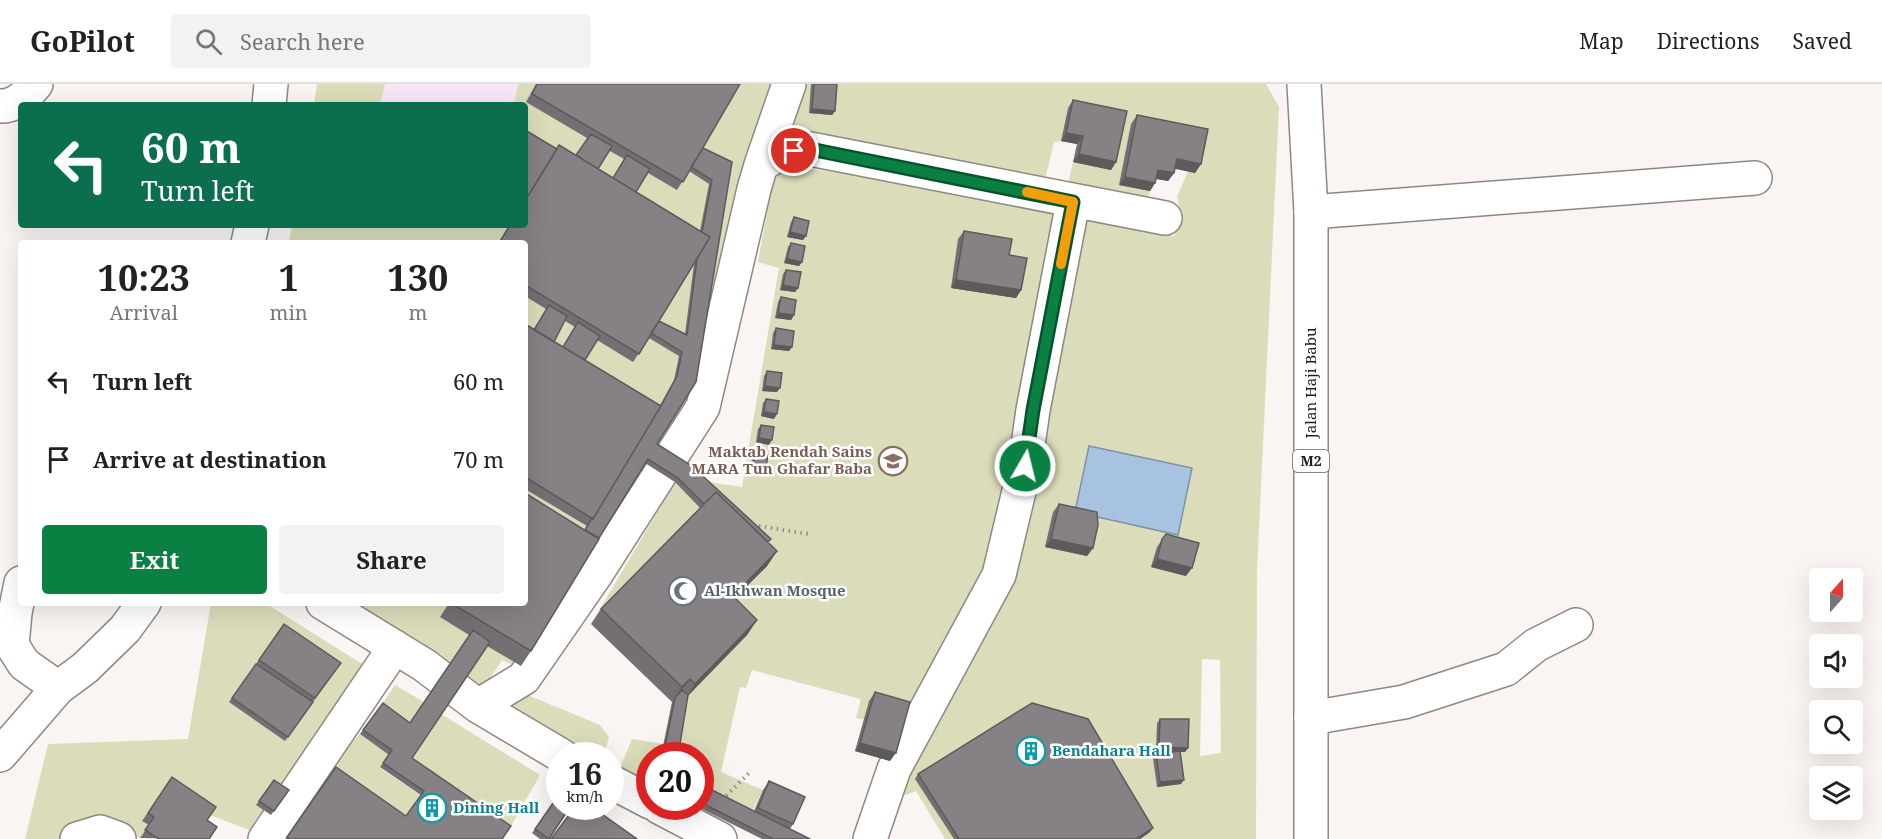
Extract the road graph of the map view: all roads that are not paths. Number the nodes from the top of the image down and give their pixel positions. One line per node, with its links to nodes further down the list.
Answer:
1 (36, 84): 6 (street)
2 (271, 84): 5 (street)
3 (789, 84): 7 (street)
4 (1304, 84): 10 (street, Jalan Haji Babu / M2)
5 (269, 102)
6 (0, 106)
7 (761, 165): 9 (street); 18 (street)
8 (1755, 178): 10 (street)
9 (1073, 202): 11 (street); 27 (street)
10 (1311, 212): 19 (street, Jalan Haji Babu / M2)
11 (1165, 218)
12 (18, 598): 17 (street)
13 (142, 606): 17 (street)
14 (329, 606): 16 (street)
15 (1576, 625): 19 (street)
16 (395, 647): 18 (street); 25 (street)
17 (58, 688): 21 (street)
18 (478, 706): 20 (street)
19 (1311, 718): 28 (street, Jalan Haji Babu / M2)
20 (546, 746)
21 (0, 755)
22 (684, 820): 26 (street)
23 (77, 839): 24 (street)
24 (120, 839)
25 (265, 839)
26 (720, 839)
27 (870, 839)
28 (1311, 839)

